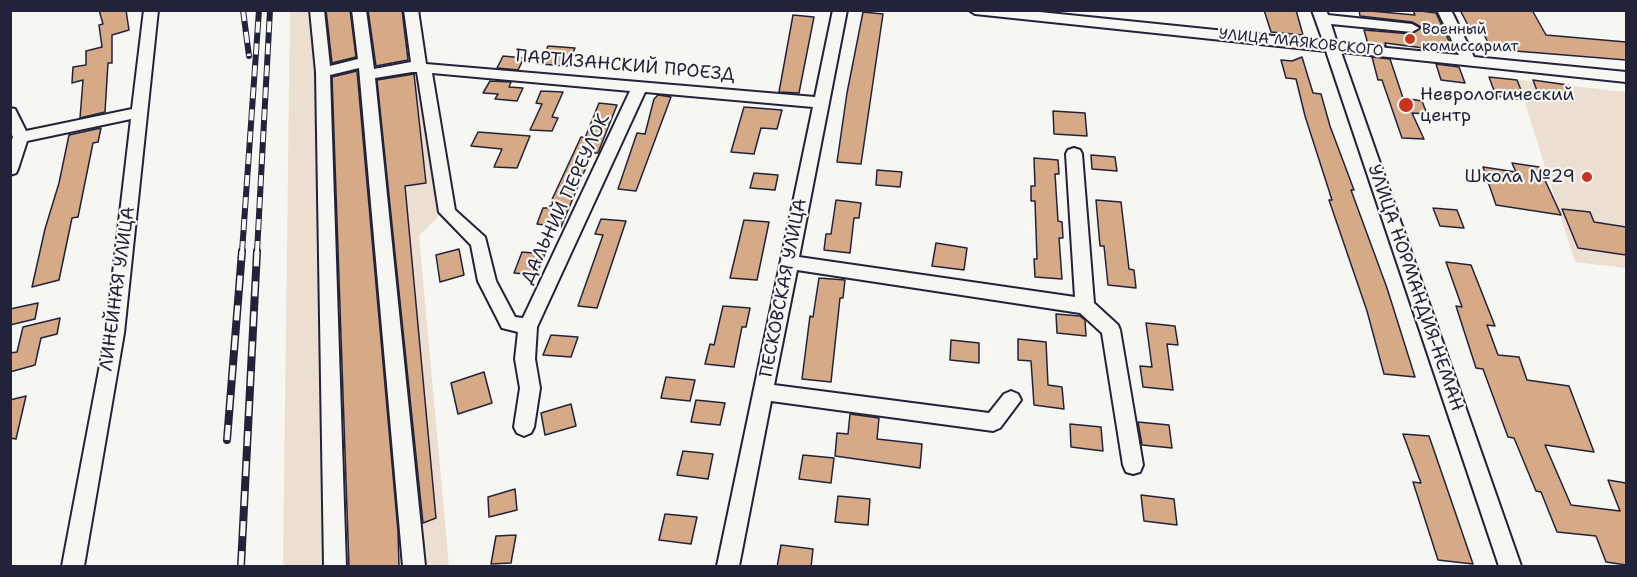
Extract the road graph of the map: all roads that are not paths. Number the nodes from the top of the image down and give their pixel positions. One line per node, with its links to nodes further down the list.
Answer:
1 (151, 10): 20 (street, ЛИНЕЙНАЯ УЛИЦА)
2 (317, 10): 16 (street)
3 (359, 10): 14 (street)
4 (411, 10): 15 (street)
5 (840, 10): 19 (street, ПЕСКОВСКАЯ УЛИЦА)
6 (975, 10): 8 (street, УЛИЦА МАЯКОВСКОГО)
7 (1444, 10): 13 (street)
8 (1012, 12): 10 (street, УЛИЦА МАЯКОВСКОГО)
9 (1321, 15): 11 (street); 12 (street, УЛИЦА НОРМАНДИЯ-НЕМАН)
10 (1091, 16): 12 (street, УЛИЦА МАЯКОВСКОГО)
11 (1412, 28)
12 (1332, 46): 13 (street, УЛИЦА МАЯКОВСКОГО); 36 (street, УЛИЦА НОРМАНДИЯ-НЕМАН)
13 (1468, 60): 17 (street, УЛИЦА МАЯКОВСКОГО)
14 (367, 69): 15 (street, ПАРТИЗАНСКИЙ ПРОЕЗД); 16 (street, ПАРТИЗАНСКИЙ ПРОЕЗД); 34 (street)
15 (424, 70): 18 (street, ПАРТИЗАНСКИЙ ПРОЕЗД); 27 (street)
16 (323, 72): 33 (street)
17 (1626, 77)
18 (640, 86): 19 (street, ПАРТИЗАНСКИЙ ПРОЕЗД); 27 (street, ДАЛЬНИЙ ПЕРЕУЛОК)
19 (822, 103): 25 (street, ПЕСКОВСКАЯ УЛИЦА)
20 (141, 111): 22 (street); 32 (street, ЛИНЕЙНАЯ УЛИЦА)
21 (10, 113): 22 (street)
22 (21, 137): 24 (street)
23 (1074, 154): 26 (street)
24 (10, 169)
25 (789, 262): 26 (street); 28 (street, ПЕСКОВСКАЯ УЛИЦА)
26 (1085, 306): 31 (street)
27 (528, 327): 30 (street, ДАЛЬНИЙ ПЕРЕУЛОК)
28 (764, 392): 29 (street); 35 (street, ПЕСКОВСКАЯ УЛИЦА)
29 (1011, 400)
30 (524, 427)
31 (1133, 465)
32 (73, 567)
33 (335, 567)
34 (414, 567)
35 (728, 567)
36 (1510, 567)

